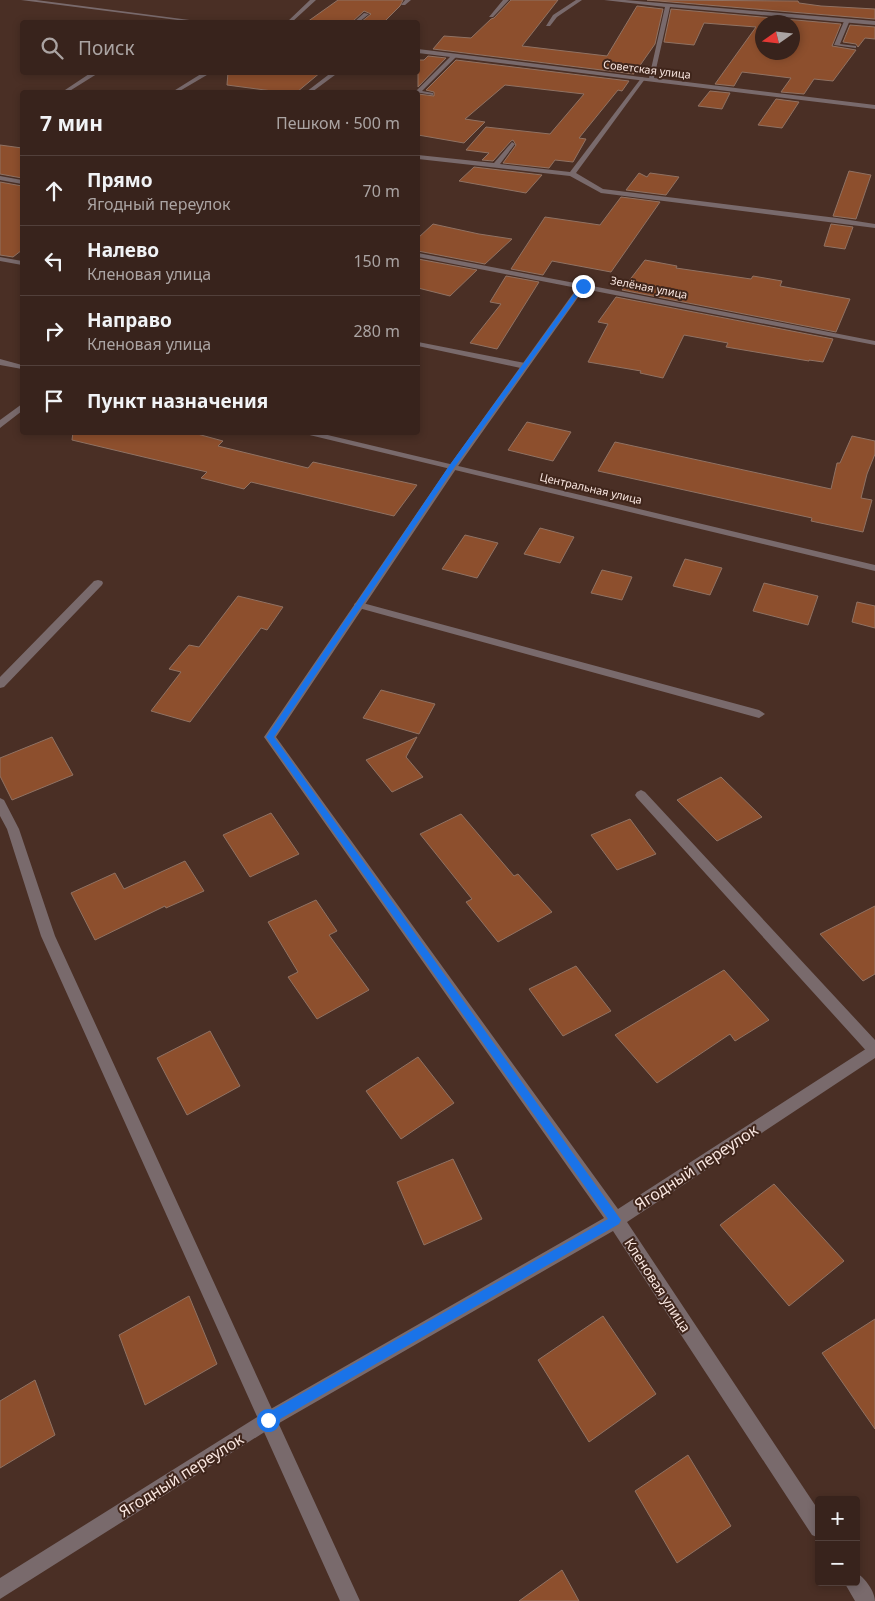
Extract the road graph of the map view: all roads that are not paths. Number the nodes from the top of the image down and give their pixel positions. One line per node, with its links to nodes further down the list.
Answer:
1 (24, 0): 12 (street)
2 (313, 0): 13 (street)
3 (408, 0): 8 (street)
4 (506, 0): 11 (street)
5 (579, 0): 17 (street)
6 (607, 0): 7 (street)
7 (632, 1): 9 (street)
8 (403, 4)
9 (668, 5): 15 (street); 25 (street)
10 (366, 14): 14 (street)
11 (491, 16)
12 (186, 20)
13 (291, 20)
14 (358, 20)
15 (847, 20): 16 (street); 18 (street)
16 (875, 23)
17 (548, 25)
18 (854, 47)
19 (420, 51): 20 (street, Советская улица)
20 (454, 56): 24 (street, Советская улица); 29 (street)
21 (92, 75): 26 (street)
22 (204, 75): 27 (street)
23 (332, 75): 28 (street)
24 (642, 79): 25 (street, Советская улица); 36 (street)
25 (651, 80): 32 (street, Советская улица)
26 (69, 90)
27 (178, 90)
28 (313, 90)
29 (420, 90)
30 (420, 92): 31 (street)
31 (431, 94)
32 (875, 108)
33 (512, 144): 35 (street)
34 (420, 157): 35 (street)
35 (495, 166): 36 (street)
36 (572, 174): 39 (street)
37 (0, 178): 38 (street)
38 (20, 182)
39 (875, 226)
40 (420, 255): 43 (street, Зелёная улица)
41 (0, 259): 42 (street)
42 (20, 264)
43 (583, 286): 44 (street, Зелёная улица); 47 (street, Кленовая улица)
44 (875, 343)
45 (420, 344): 47 (street)
46 (0, 362): 48 (street)
47 (525, 366): 52 (street, Кленовая улица)
48 (20, 367)
49 (20, 409): 50 (street)
50 (0, 425)
51 (314, 435): 52 (street, Центральная улица)
52 (452, 468): 53 (street, Центральная улица); 55 (street, Кленовая улица)
53 (875, 568)
54 (98, 583): 56 (street)
55 (359, 605): 57 (street); 61 (street, Кленовая улица)
56 (0, 684)
57 (759, 714)
58 (641, 795): 60 (street)
59 (0, 803): 62 (street)
60 (875, 1050): 61 (street, Ягодный переулок)
61 (616, 1220): 62 (street, Ягодный переулок); 63 (street, Кленовая улица)
62 (268, 1420): 65 (street, Ягодный переулок); 66 (street)
63 (815, 1522)
64 (857, 1586): 67 (street)
65 (0, 1589)
66 (350, 1601)
67 (867, 1601)

